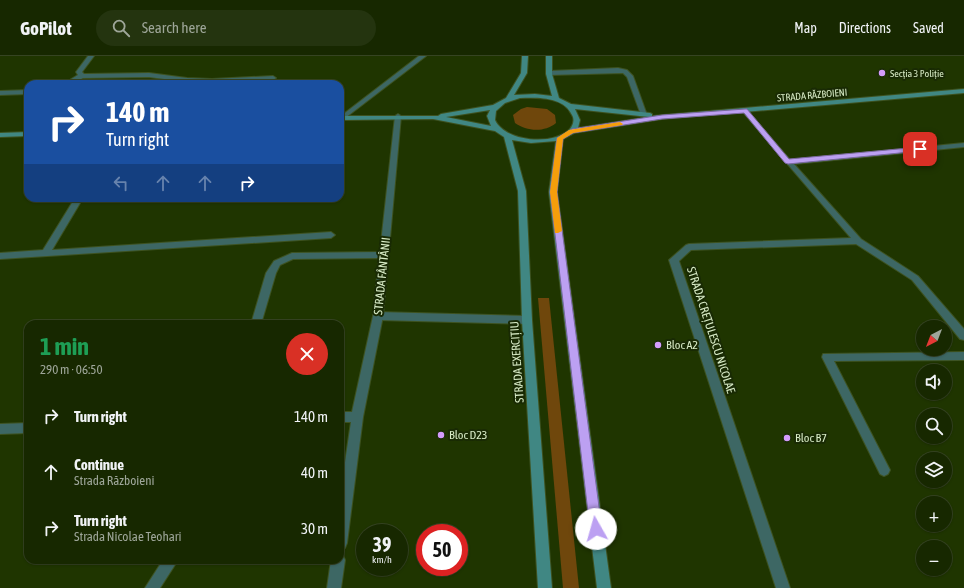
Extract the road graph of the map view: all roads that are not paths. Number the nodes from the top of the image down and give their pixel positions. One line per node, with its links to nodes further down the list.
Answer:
1 (91, 56): 6 (street)
2 (423, 56): 18 (street)
3 (525, 56): 12 (main road)
4 (549, 56): 5 (main road)
5 (549, 73): 13 (main road); 17 (street)
6 (82, 76): 7 (street); 8 (street)
7 (273, 78)
8 (74, 80)
9 (964, 91): 16 (main road, STRADA RĂZBOIENI)
10 (24, 92): 11 (street)
11 (0, 93)
12 (509, 99): 13 (main road); 15 (main road)
13 (556, 100): 14 (main road)
14 (569, 106): 17 (main road); 24 (main road)
15 (494, 107): 20 (main road); 23 (main road)
16 (745, 111): 21 (main road, STRADA RĂZBOIENI); 30 (street)
17 (644, 115): 21 (main road)
18 (344, 116)
19 (398, 116): 20 (main road); 22 (main road); 35 (street, STRADA FÂNTÂNII)
20 (434, 117): 23 (main road)
21 (662, 117): 24 (main road)
22 (344, 118)
23 (496, 129): 27 (main road)
24 (572, 131): 28 (main road)
25 (24, 134): 26 (main road)
26 (0, 135)
27 (507, 136): 28 (main road); 39 (main road, STRADA EXERCIȚIU)
28 (560, 138): 53 (main road)
29 (964, 145): 30 (street)
30 (788, 162): 33 (street)
31 (77, 202): 34 (street)
32 (331, 236): 34 (street)
33 (858, 241): 40 (street); 54 (street, STRADA CREȚULESCU NICOLAE)
34 (46, 253): 36 (street)
35 (385, 255): 37 (street, STRADA FÂNTÂNII); 38 (street)
36 (0, 256)
37 (378, 316): 39 (street); 43 (street, STRADA FÂNTÂNII)
38 (257, 320)
39 (527, 320): 52 (main road, STRADA EXERCIȚIU)
40 (964, 336)
41 (964, 356): 46 (street)
42 (344, 417): 43 (street)
43 (357, 417): 47 (street, STRADA FÂNTÂNII)
44 (0, 428): 45 (street)
45 (24, 428)
46 (884, 470)
47 (344, 513)
48 (168, 564): 50 (street)
49 (337, 564): 51 (street)
50 (152, 588)
51 (334, 588)
52 (545, 588)
53 (604, 588)
54 (784, 588)

